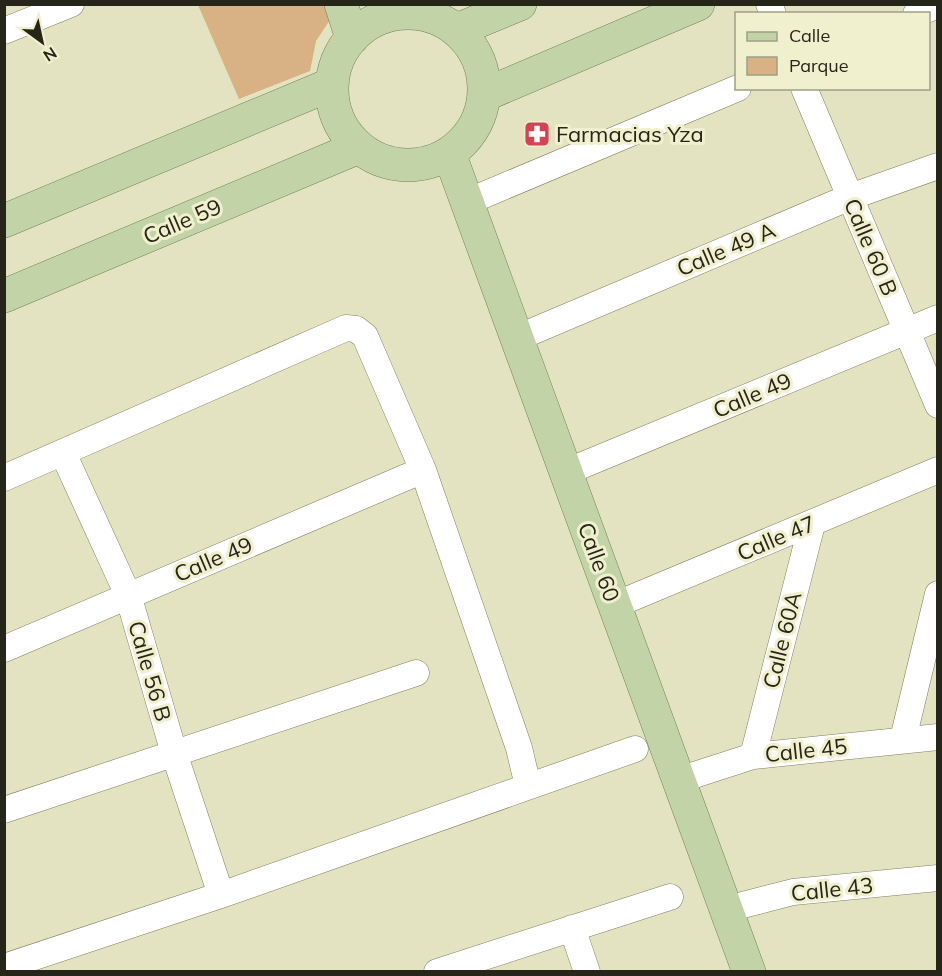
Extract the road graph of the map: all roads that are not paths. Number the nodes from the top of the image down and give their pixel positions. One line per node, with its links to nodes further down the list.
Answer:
1 (71, 4): 9 (street)
2 (341, 4): 10 (main road)
3 (520, 4): 8 (main road)
4 (698, 4): 14 (main road)
5 (938, 5): 7 (street)
6 (400, 9): 8 (main road); 10 (main road)
7 (921, 12)
8 (457, 30): 14 (main road)
9 (4, 31)
10 (352, 38): 11 (main road)
11 (332, 84): 15 (main road); 20 (main road)
12 (735, 89): 19 (street)
13 (805, 90): 18 (street, Calle 60 B)
14 (484, 95): 16 (main road)
15 (359, 147): 16 (main road); 21 (main road, Calle 59)
16 (449, 153): 19 (main road, Calle 60)
17 (938, 166): 18 (street, Calle 49 A)
18 (850, 197): 23 (street, Calle 60 B); 24 (street, Calle 49 A)
19 (467, 202): 24 (main road, Calle 60)
20 (4, 221)
21 (4, 296)
22 (938, 318): 23 (street, Calle 49)
23 (906, 331): 25 (street, Calle 60 B); 29 (street, Calle 49)
24 (517, 338): 29 (main road, Calle 60)
25 (938, 405)
26 (63, 453): 27 (street); 30 (street); 33 (street, Calle 56 B)
27 (423, 470): 33 (street, Calle 49); 43 (street)
28 (938, 470): 31 (street, Calle 47)
29 (566, 472): 34 (main road, Calle 60)
30 (4, 478)
31 (812, 524): 34 (street, Calle 47); 41 (street, Calle 60A)
32 (938, 594): 38 (street)
33 (128, 596): 35 (street, Calle 49); 40 (street, Calle 56 B)
34 (615, 605): 42 (main road, Calle 60)
35 (4, 649)
36 (416, 673): 40 (street)
37 (938, 737): 38 (street, Calle 45)
38 (903, 739): 41 (street, Calle 45)
39 (634, 749): 43 (street)
40 (174, 753): 44 (street); 46 (street, Calle 56 B)
41 (753, 756): 42 (street, Calle 45)
42 (679, 780): 48 (main road, Calle 60)
43 (528, 786): 46 (street)
44 (4, 810)
45 (938, 878): 48 (street, Calle 43)
46 (221, 896): 50 (street)
47 (670, 897): 49 (street)
48 (727, 909): 53 (main road, Calle 60)
49 (572, 928): 51 (street); 52 (street)
50 (4, 967)
51 (437, 972)
52 (588, 972)
53 (749, 972)

